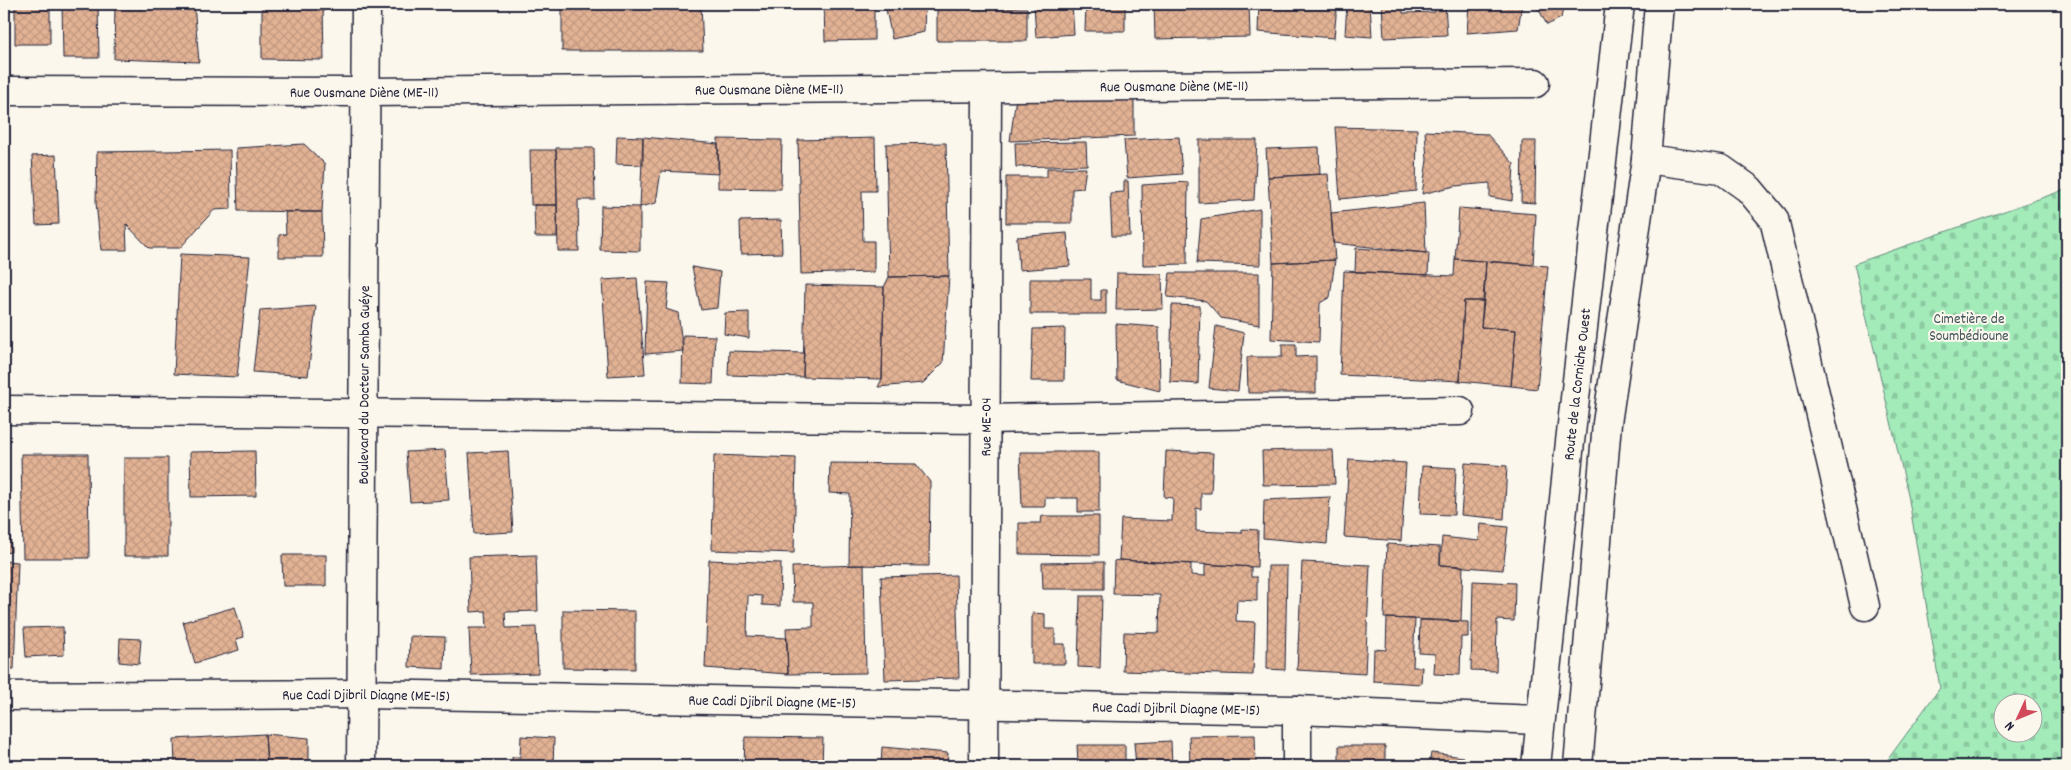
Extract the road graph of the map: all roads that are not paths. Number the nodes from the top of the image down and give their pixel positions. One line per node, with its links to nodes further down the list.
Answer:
1 (366, 4): 7 (main road, Boulevard du Docteur Samba Guéye)
2 (1620, 4): 18 (main road, Route de la Corniche Ouest)
3 (1658, 4): 8 (main road)
4 (1534, 83): 5 (main road, Rue Ousmane Diène (ME-11))
5 (987, 88): 7 (main road, Rue Ousmane Diène (ME-11)); 12 (main road, Rue ME-04)
6 (4, 91): 7 (main road, Rue Ousmane Diène (ME-11))
7 (366, 92): 11 (main road, Boulevard du Docteur Samba Guéye)
8 (1646, 158): 13 (main road); 23 (main road)
9 (4, 410): 11 (main road)
10 (1460, 411): 12 (main road)
11 (364, 413): 12 (main road); 14 (main road, Boulevard du Docteur Samba Guéye)
12 (986, 419): 16 (main road, Rue ME-04)
13 (1864, 606)
14 (362, 694): 15 (main road, Rue Cadi Djibril Diagne (ME-15)); 16 (main road, Rue Cadi Djibril Diagne (ME-15)); 19 (main road, Boulevard du Docteur Samba Guéye)
15 (4, 696)
16 (985, 704): 17 (main road, Rue Cadi Djibril Diagne (ME-15)); 20 (main road, Rue ME-04)
17 (1297, 710): 18 (main road, Rue Cadi Djibril Diagne (ME-15)); 21 (main road)
18 (1540, 720): 22 (main road, Route de la Corniche Ouest)
19 (361, 766)
20 (984, 766)
21 (1297, 766)
22 (1536, 766)
23 (1578, 766)

